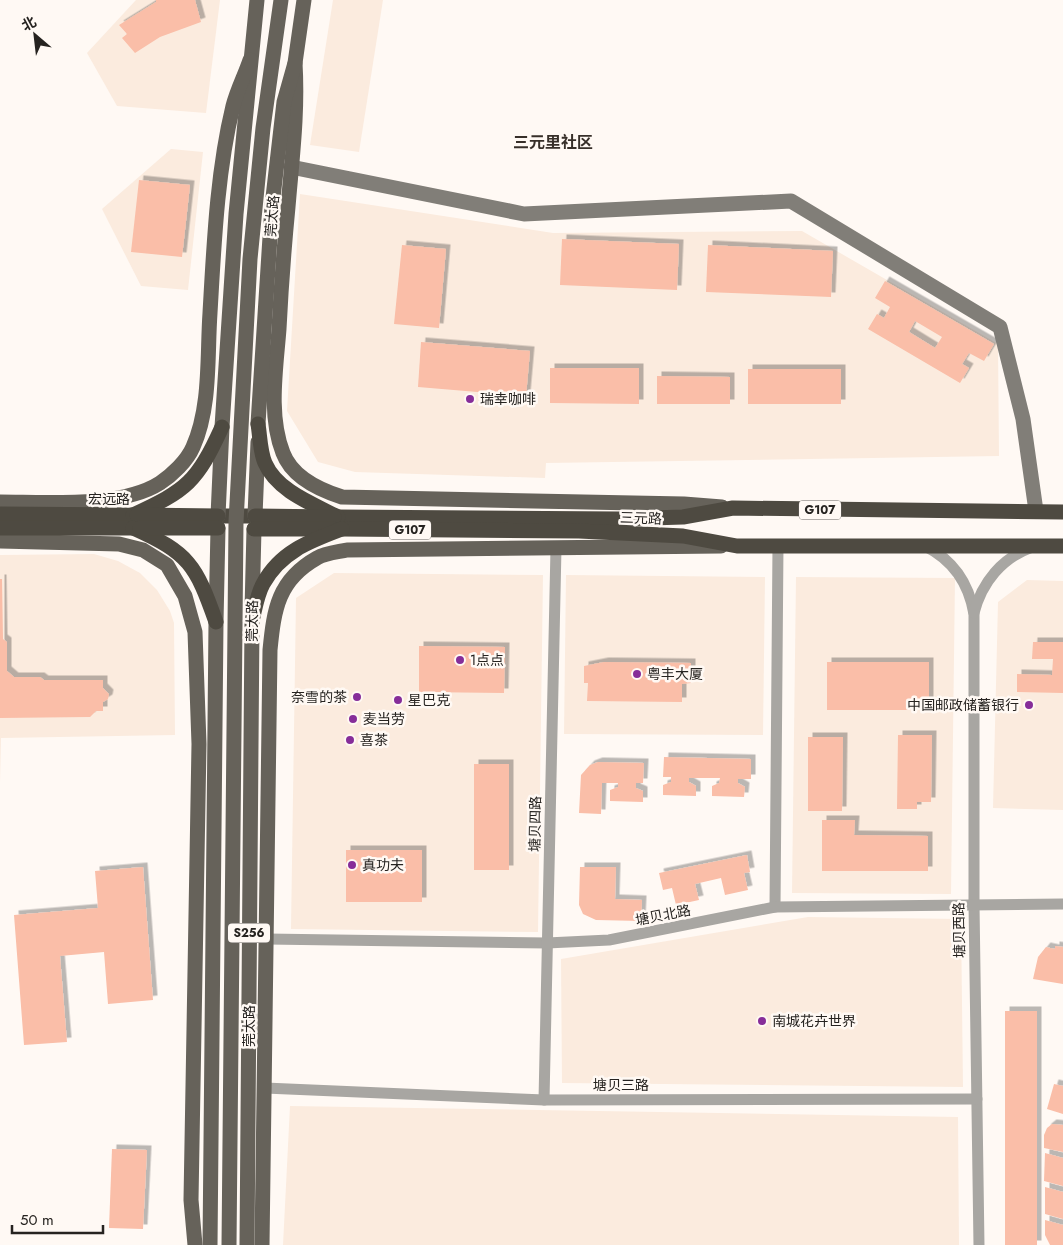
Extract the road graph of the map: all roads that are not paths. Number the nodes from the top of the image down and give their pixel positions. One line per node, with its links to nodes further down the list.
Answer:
1 (257, 0): 4 (main road)
2 (280, 0): 44 (main road, bridge)
3 (304, 0): 5 (main road, 莞太路)
4 (250, 60): 8 (main road); 9 (main road)
5 (295, 63): 6 (main road); 7 (main road, 莞太路)
6 (291, 167): 10 (main road); 13 (street)
7 (258, 424): 18 (main road, 莞太路, bridge); 19 (highway, bridge)
8 (222, 427): 16 (highway, bridge); 17 (main road, bridge)
9 (181, 465): 10 (main road); 11 (main road); 29 (main road)
10 (298, 473): 12 (main road); 30 (main road)
11 (0, 502)
12 (733, 508): 13 (highway, 三元路 / G107); 20 (highway, 三元路 / G107)
13 (1036, 512): 14 (highway, 三元路 / G107)
14 (1063, 512)
15 (0, 514): 16 (highway, 宏远路 / G107)
16 (133, 522): 17 (highway, 宏远路 / G107, bridge); 21 (highway, 宏远路 / G107); 32 (highway, bridge)
17 (218, 522): 18 (highway, 三元路 / G107, bridge); 32 (main road, bridge)
18 (254, 522): 19 (highway, 三元路 / G107, bridge); 33 (main road, 莞太路, bridge)
19 (340, 523): 20 (highway, 三元路 / G107); 33 (highway, bridge)
20 (578, 525): 25 (highway, 三元路 / G107)
21 (0, 528)
22 (0, 541): 29 (main road)
23 (778, 545): 24 (highway, 三元路 / G107); 25 (highway, 三元路 / G107); 36 (street)
24 (923, 545): 26 (highway, 三元路 / G107); 31 (street)
25 (737, 546): 28 (main road)
26 (1036, 546): 27 (highway, 三元路 / G107); 31 (street)
27 (1063, 546)
28 (556, 548): 30 (main road); 38 (street, 塘贝四路)
29 (167, 565): 30 (main road); 42 (main road)
30 (300, 572): 37 (main road)
31 (974, 614): 34 (street, 塘贝西路)
32 (216, 622): 43 (main road)
33 (252, 622): 45 (main road, 莞太路 / S256)
34 (974, 904): 35 (street, 塘贝北路); 36 (street, 塘贝北路); 40 (street, 塘贝西路)
35 (1063, 904)
36 (776, 907): 38 (street, 塘贝北路)
37 (268, 939): 38 (street, 塘贝北路); 39 (main road)
38 (547, 943): 41 (street, 塘贝四路)
39 (265, 1088): 41 (street, 塘贝三路); 46 (main road)
40 (977, 1099): 41 (street, 塘贝三路); 47 (street, 塘贝西路)
41 (544, 1100)
42 (195, 1245)
43 (210, 1245)
44 (229, 1245)
45 (247, 1245)
46 (262, 1245)
47 (979, 1245)

